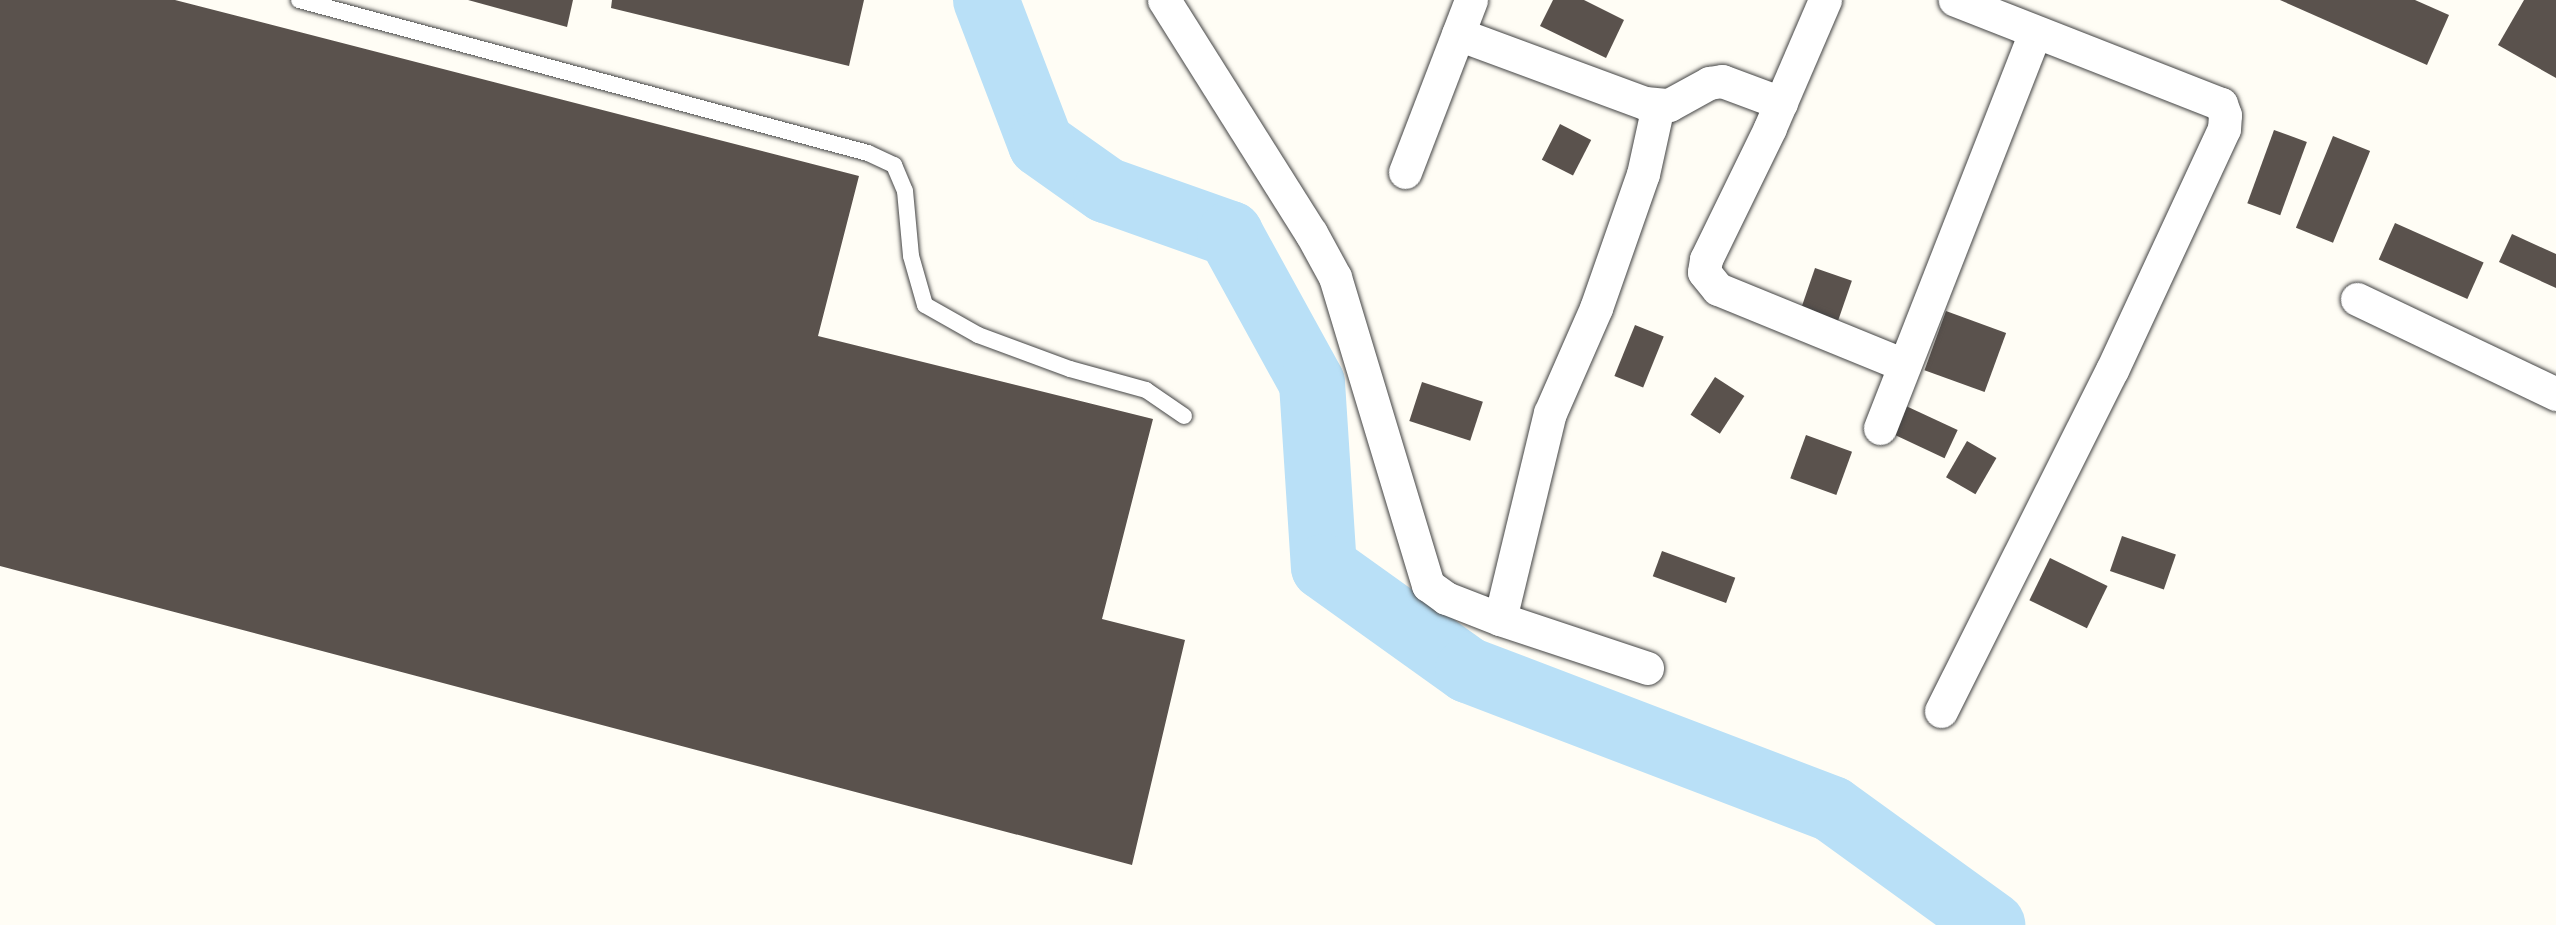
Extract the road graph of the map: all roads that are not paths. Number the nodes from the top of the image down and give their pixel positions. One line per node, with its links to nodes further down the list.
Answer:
1 (299, 0): 14 (lane)
2 (1164, 0): 16 (street)
3 (1471, 0): 7 (street)
4 (1825, 0): 8 (street)
5 (1955, 0): 6 (street)
6 (2035, 33): 12 (street); 18 (street)
7 (1458, 34): 9 (street); 10 (street)
8 (1781, 103): 9 (street); 12 (street)
9 (1658, 106): 16 (street)
10 (1405, 172)
11 (2357, 299): 13 (street)
12 (1904, 365): 15 (street)
13 (2556, 394)
14 (1184, 416)
15 (1880, 429)
16 (1500, 619): 17 (street)
17 (1647, 668)
18 (1941, 711)

